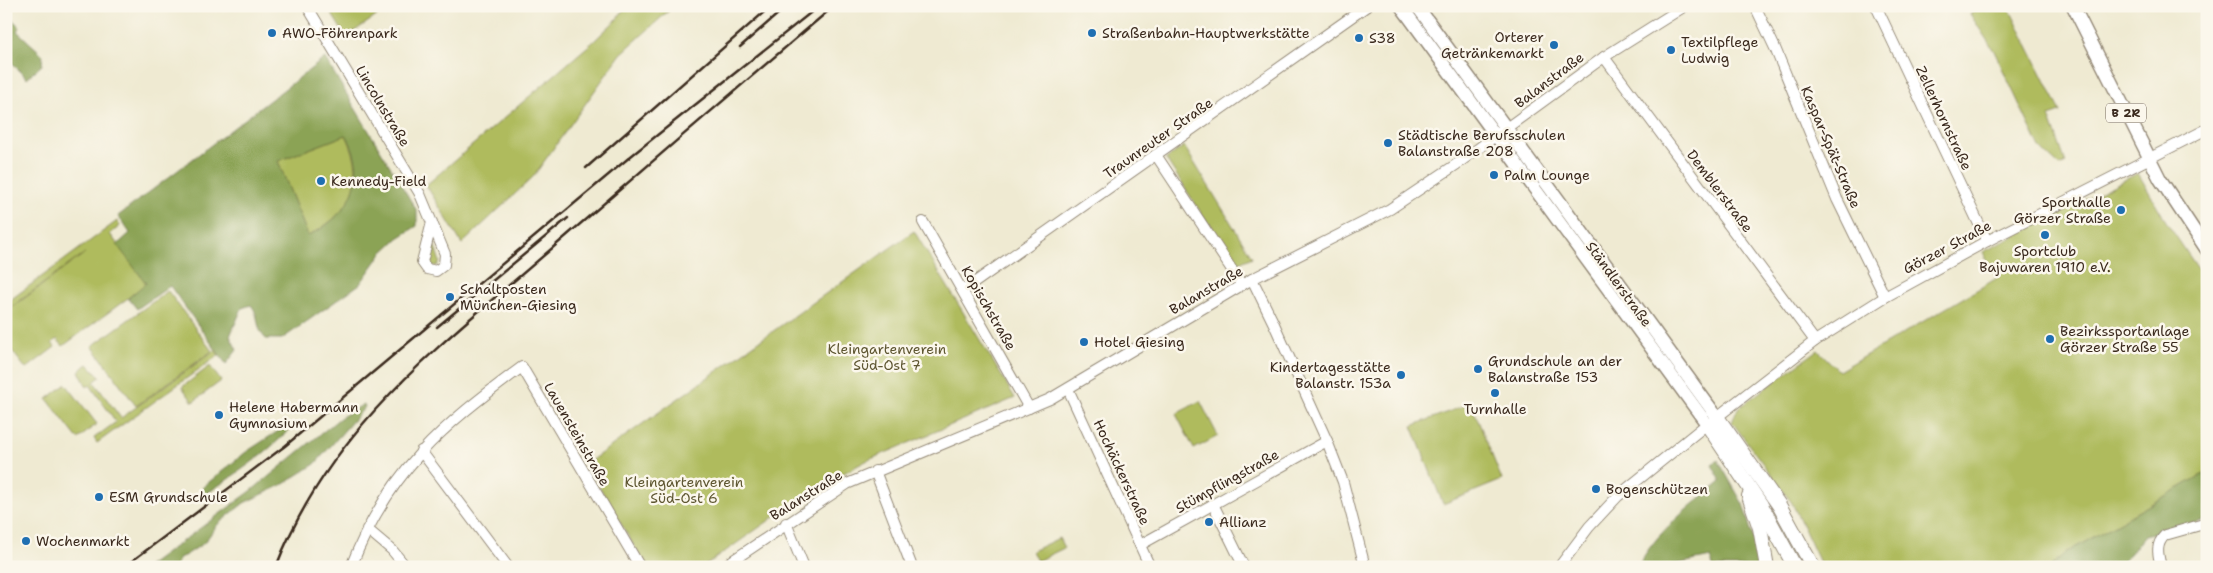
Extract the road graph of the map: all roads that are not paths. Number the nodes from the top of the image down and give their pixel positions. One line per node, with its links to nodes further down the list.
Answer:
1 (306, 6): 14 (street, Lincolnstraße)
2 (1367, 6): 12 (street, Traunreuter Straße)
3 (1401, 6): 11 (main road, Ständlerstraße)
4 (1417, 6): 11 (main road, Ständlerstraße)
5 (1685, 6): 9 (street, Balanstraße)
6 (1755, 6): 21 (street, Kaspar-Spät-Straße)
7 (1876, 6): 16 (street, Zellerhornstraße)
8 (2073, 6): 13 (main road, B 2R)
9 (1604, 57): 11 (street, Balanstraße); 22 (street, Demblerstraße)
10 (2207, 129): 13 (street, Görzer Straße)
11 (1501, 132): 18 (street, Balanstraße); 25 (main road, Ständlerstraße)
12 (1156, 156): 19 (street); 20 (street, Traunreuter Straße)
13 (2149, 158): 16 (street, Görzer Straße); 17 (main road, B 2R)
14 (432, 222)
15 (923, 222): 20 (street, Kopischstraße)
16 (1987, 241): 21 (street, Görzer Straße)
17 (2207, 250)
18 (1252, 279): 19 (street, Balanstraße); 26 (street)
19 (1242, 285): 23 (street, Balanstraße)
20 (964, 290): 24 (street, Kopischstraße)
21 (1886, 296): 22 (street, Görzer Straße)
22 (1815, 341): 25 (street, Görzer Straße)
23 (1068, 389): 24 (street, Balanstraße); 34 (street, Hochäckerstraße)
24 (1029, 408): 28 (street, Balanstraße)
25 (1712, 420): 29 (highway, Ständlerstraße); 45 (street, Görzer Straße); 48 (highway, Ständlerstraße)
26 (1328, 441): 30 (street, Stümpflingstraße); 44 (street)
27 (421, 451): 33 (street); 37 (street); 38 (street, Lauensteinstraße)
28 (875, 471): 31 (street, Balanstraße); 41 (street)
29 (1744, 476): 46 (highway); 47 (highway, Ständlerstraße)
30 (1213, 504): 34 (street, Stümpflingstraße); 43 (street)
31 (786, 523): 39 (street, Balanstraße); 40 (street)
32 (2207, 523): 49 (street)
33 (367, 529): 35 (street); 36 (street)
34 (1140, 545): 42 (street, Hochäckerstraße)
35 (351, 567)
36 (406, 567)
37 (508, 567)
38 (640, 567)
39 (723, 567)
40 (804, 567)
41 (912, 567)
42 (1150, 567)
43 (1244, 567)
44 (1365, 567)
45 (1559, 567)
46 (1767, 567)
47 (1795, 567)
48 (1813, 567)
49 (2161, 567)

